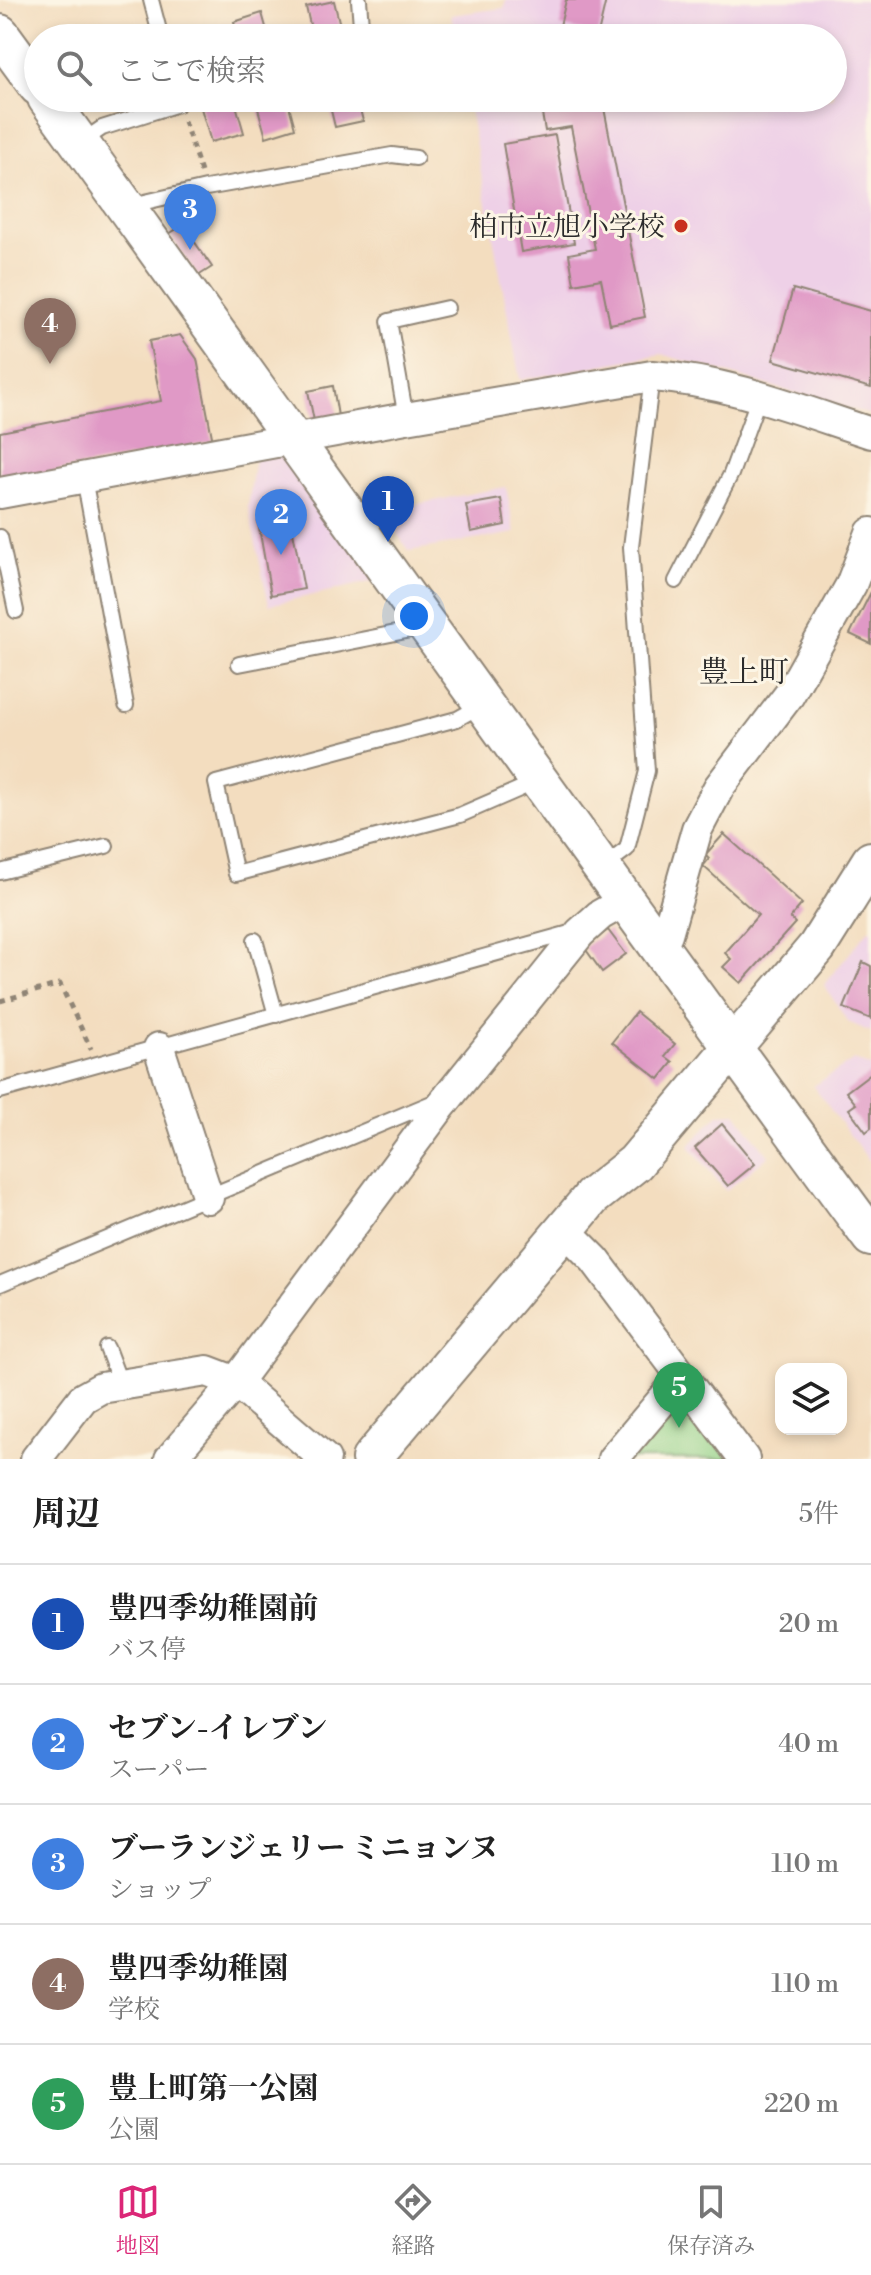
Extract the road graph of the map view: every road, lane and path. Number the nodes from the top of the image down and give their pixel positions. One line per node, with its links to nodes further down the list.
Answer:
1 (151, 0): 3 (lane)
2 (359, 0): 4 (lane)
3 (157, 24)
4 (361, 24)
5 (0, 34): 6 (street)
6 (24, 67)
7 (57, 112): 10 (street)
8 (146, 112): 10 (lane)
9 (181, 112): 12 (path)
10 (80, 144): 13 (street)
11 (416, 158): 12 (lane)
12 (206, 188): 13 (lane)
13 (129, 212): 19 (street)
14 (447, 308): 17 (lane)
15 (652, 376): 16 (street); 17 (street); 33 (lane)
16 (759, 397): 18 (street); 24 (lane)
17 (406, 418): 19 (street)
18 (871, 433)
19 (293, 439): 20 (street); 26 (street)
20 (84, 478): 21 (street); 29 (lane)
21 (0, 493)
22 (871, 533): 39 (street)
23 (0, 537): 25 (lane)
24 (676, 581)
25 (16, 611)
26 (427, 622): 27 (lane); 28 (street)
27 (239, 664)
28 (485, 703): 30 (street); 30 (lane)
29 (126, 705)
30 (538, 781): 33 (street)
31 (106, 846): 34 (lane)
32 (871, 861): 40 (street)
33 (601, 869): 36 (street)
34 (0, 872)
35 (871, 900): 40 (street)
36 (625, 901): 37 (street); 39 (street)
37 (580, 933): 42 (lane); 47 (street)
38 (255, 940): 42 (lane)
39 (658, 945): 43 (street)
40 (817, 947): 43 (street)
41 (0, 1001): 45 (path)
42 (276, 1015): 44 (lane)
43 (733, 1047): 49 (street); 50 (street)
44 (159, 1048): 45 (lane); 48 (street)
45 (98, 1065): 46 (lane)
46 (0, 1091)
47 (441, 1106): 48 (lane); 54 (street)
48 (208, 1198): 51 (lane)
49 (572, 1236): 53 (street); 59 (street); 60 (street)
50 (871, 1237)
51 (0, 1284)
52 (107, 1348): 55 (lane)
53 (682, 1377): 61 (street); 62 (street)
54 (236, 1382): 55 (street); 57 (street); 58 (street)
55 (121, 1385): 56 (street)
56 (36, 1459)
57 (170, 1459)
58 (325, 1459)
59 (371, 1459)
60 (403, 1459)
61 (613, 1459)
62 (744, 1459)

